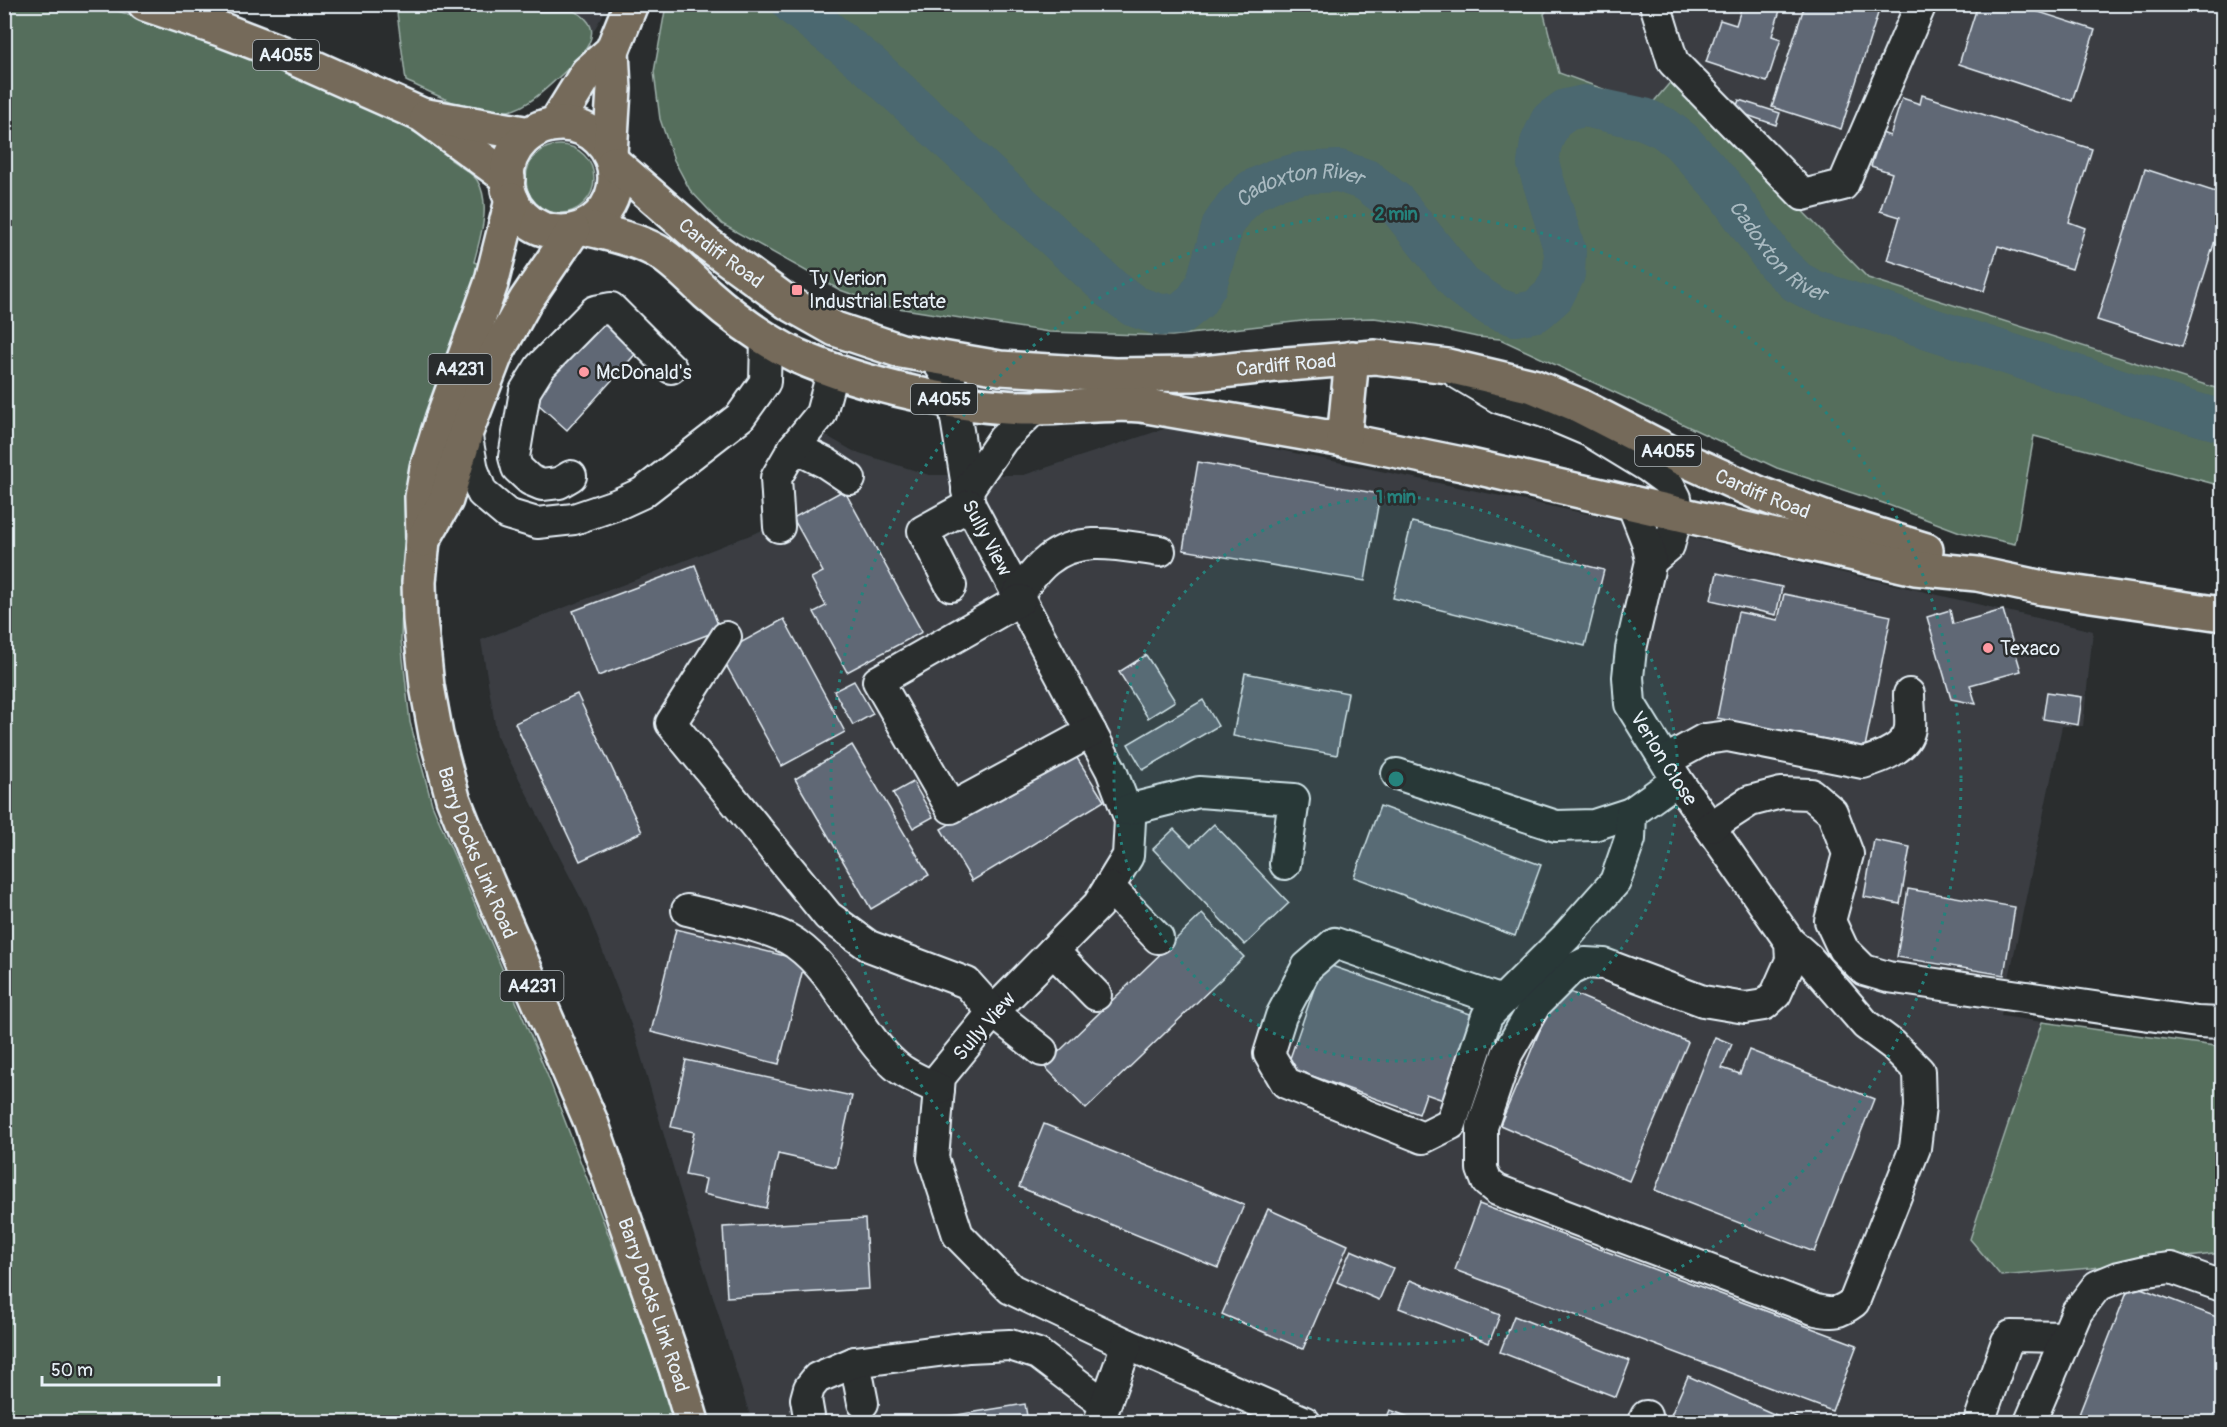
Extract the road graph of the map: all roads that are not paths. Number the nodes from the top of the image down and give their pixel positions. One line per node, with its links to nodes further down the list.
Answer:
1 (145, 4): 6 (main road, A4055)
2 (631, 4): 5 (main road)
3 (1655, 4): 4 (street)
4 (1921, 4)
5 (612, 51): 7 (main road); 8 (main road)
6 (422, 116): 7 (main road, A4055); 9 (main road, A4055)
7 (543, 129): 8 (main road); 9 (main road)
8 (612, 159): 10 (main road); 12 (main road, Cardiff Road / A4055)
9 (510, 189): 10 (main road); 28 (main road, Barry Docks Link Road / A4231)
10 (579, 230): 11 (main road, Cardiff Road / A4055); 19 (main road, Barry Docks Link Road / A4231)
11 (766, 339): 16 (main road, Cardiff Road / A4055); 19 (street)
12 (935, 358): 13 (main road, Cardiff Road / A4055); 17 (street, Sully View)
13 (1352, 358): 14 (main road, Cardiff Road / A4055); 20 (main road)
14 (1443, 366): 26 (street); 31 (main road, Cardiff Road / A4055)
15 (671, 368): 22 (street)
16 (833, 369): 17 (main road, Cardiff Road / A4055); 21 (street)
17 (953, 401): 18 (main road, Cardiff Road / A4055); 24 (street, Sully View)
18 (1035, 408): 20 (main road, Cardiff Road / A4055); 24 (street, Sully View)
19 (466, 432): 28 (main road, Barry Docks Link Road / A4231)
20 (1344, 440): 25 (main road, Cardiff Road / A4055)
21 (794, 447): 23 (street); 27 (street)
22 (571, 476)
23 (850, 479)
24 (969, 498): 32 (street); 33 (street, Sully View)
25 (1631, 501): 26 (main road, Cardiff Road / A4055); 30 (street, Verlon Close)
26 (1678, 512): 30 (street, Verlon Close); 31 (main road, Cardiff Road / A4055)
27 (779, 527)
28 (423, 540): 61 (main road, Barry Docks Link Road / A4231)
29 (1160, 551): 33 (street)
30 (1651, 561): 38 (street, Verlon Close)
31 (1977, 574): 34 (main road, Cardiff Road / A4055)
32 (951, 586)
33 (1019, 597): 37 (street, Sully View); 37 (street)
34 (2223, 614)
35 (726, 637): 51 (street)
36 (1909, 694): 38 (street)
37 (1091, 732): 40 (street, Sully View)
38 (1672, 770): 41 (street); 42 (street, Verlon Close)
39 (1397, 774): 41 (street)
40 (1127, 810): 43 (street); 44 (street, Sully View)
41 (1631, 813): 50 (street)
42 (1710, 827): 46 (street, Verlon Close); 52 (street)
43 (1285, 864)
44 (1109, 887): 47 (street); 48 (street, Sully View)
45 (687, 910): 54 (street)
46 (1787, 937): 46 (street, Verlon Close)
47 (1158, 938)
48 (1053, 951): 49 (street); 51 (street, Sully View)
49 (1096, 995)
50 (1502, 1001): 50 (street)
51 (993, 1012): 53 (street); 54 (street, Sully View)
52 (2223, 1023)
53 (1042, 1051)
54 (939, 1089): 57 (street, Sully View)
55 (2223, 1286): 56 (street)
56 (2067, 1337): 64 (street); 65 (street)
57 (1127, 1344): 60 (street); 63 (street, Sully View)
58 (855, 1362): 59 (street); 60 (street); 62 (street)
59 (863, 1403)
60 (1102, 1413)
61 (692, 1422)
62 (810, 1422)
63 (1305, 1422)
64 (1979, 1422)
65 (2030, 1422)

